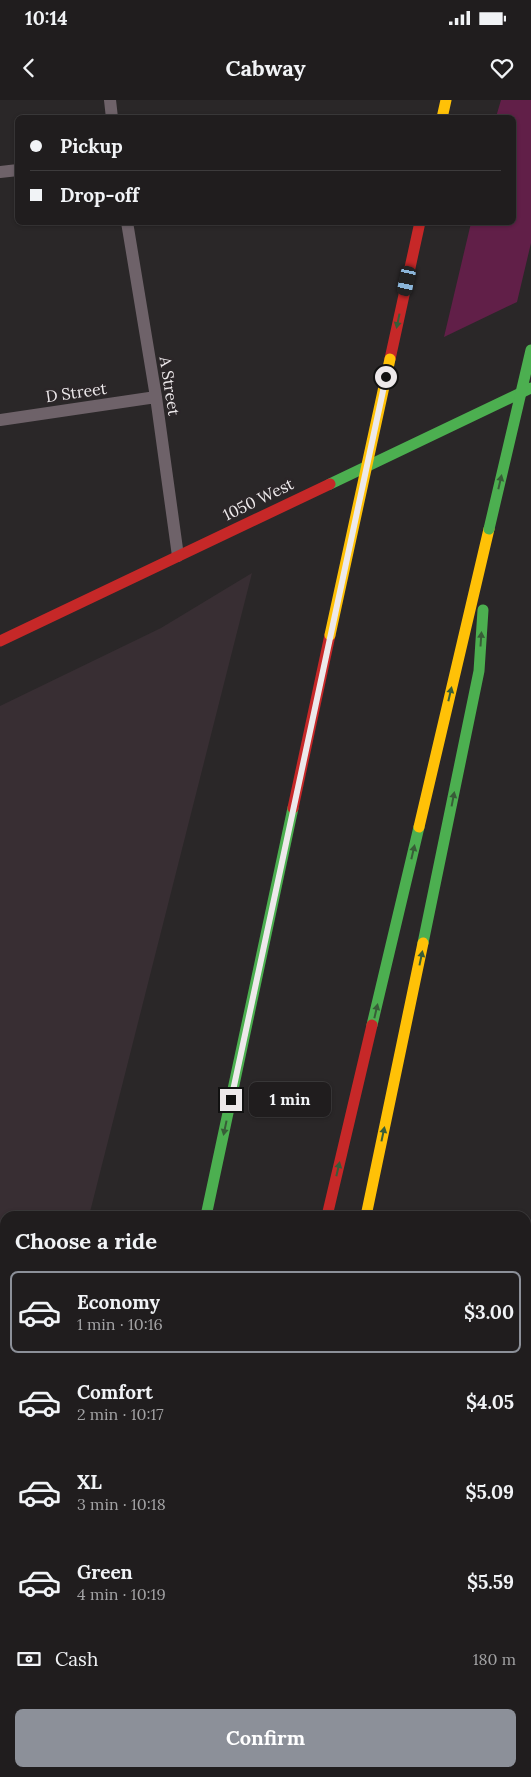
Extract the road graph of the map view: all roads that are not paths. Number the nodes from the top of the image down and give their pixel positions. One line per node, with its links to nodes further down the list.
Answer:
1 (110, 100): 3 (lane)
2 (446, 100): 4 (main road)
3 (112, 115)
4 (443, 115)
5 (15, 170): 6 (lane)
6 (0, 172)
7 (127, 225): 11 (lane, A Street)
8 (419, 225): 16 (main road, one-way to 16, bridge)
9 (531, 350): 13 (main road, one-way to 9, bridge)
10 (531, 388): 14 (main road, 1050 West)
11 (156, 397): 12 (lane, D Street); 14 (lane, A Street)
12 (0, 420)
13 (489, 529): 17 (main road, one-way to 13); 18 (main road, one-way to 13)
14 (178, 556): 15 (main road, 1050 West)
15 (0, 641)
16 (207, 1211)
17 (328, 1211)
18 (367, 1211)

